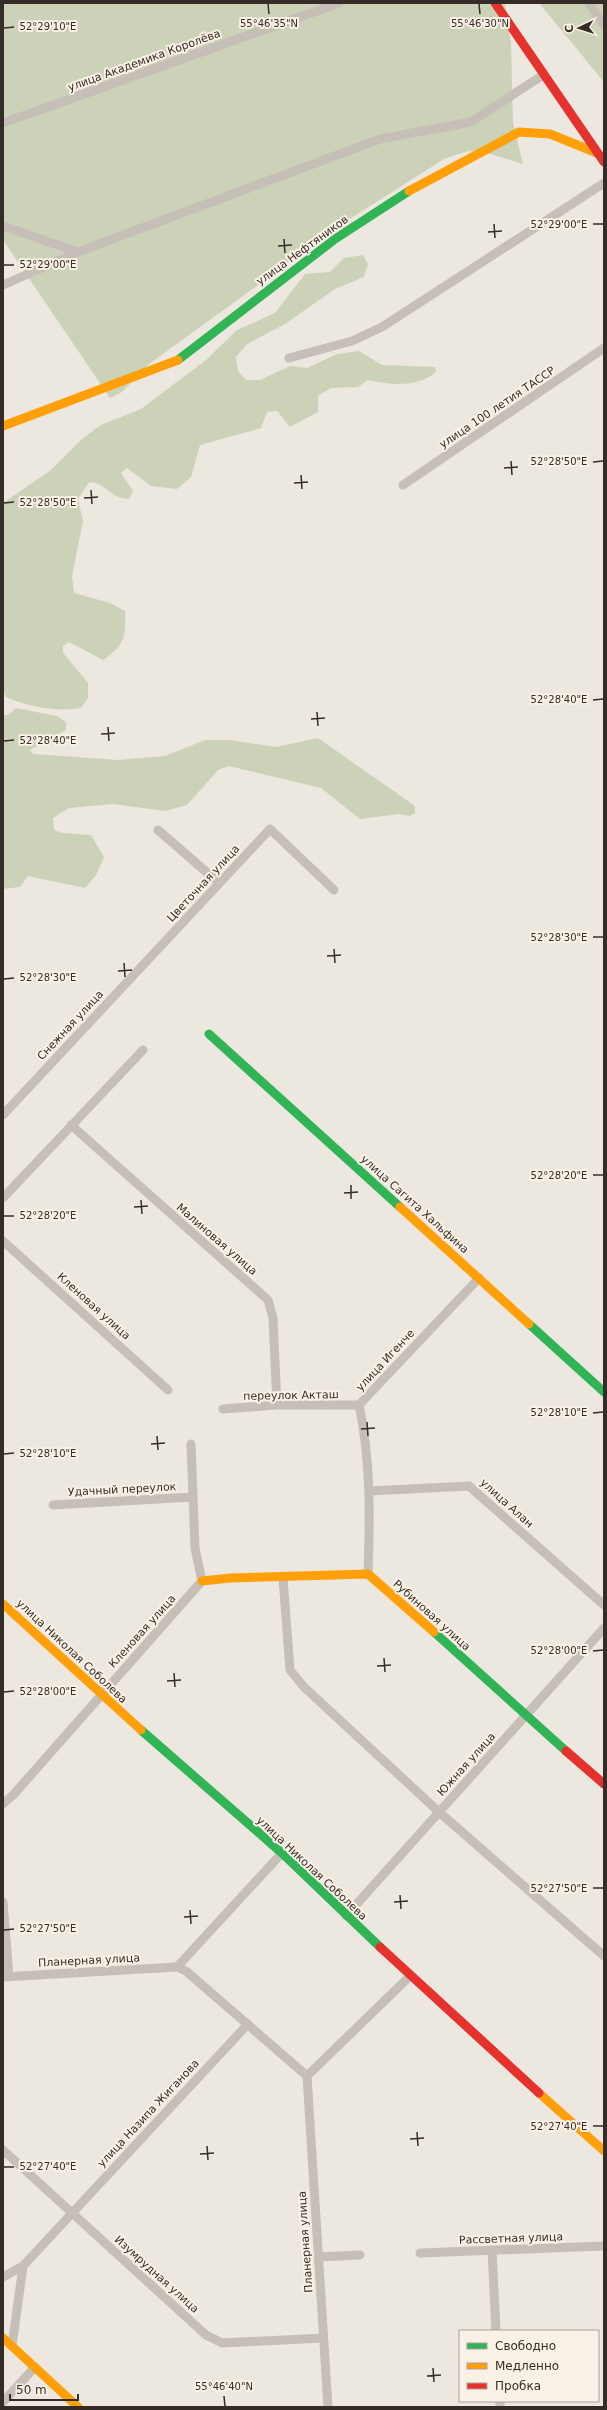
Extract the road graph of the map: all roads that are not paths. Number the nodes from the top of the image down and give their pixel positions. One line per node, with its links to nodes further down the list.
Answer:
1 (339, 3): 6 (street, улица Академика Королёва)
2 (495, 3): 5 (street)
3 (589, 3): 4 (street)
4 (604, 24)
5 (543, 74): 7 (street); 11 (street)
6 (3, 123)
7 (597, 153): 8 (street); 15 (street, улица Нефтяников)
8 (604, 162)
9 (604, 183): 14 (street)
10 (3, 226): 11 (street)
11 (78, 252): 12 (street)
12 (3, 285)
13 (604, 348): 16 (street, улица 100 летия ТАССР)
14 (289, 358)
15 (3, 426)
16 (403, 485)
17 (158, 830): 18 (street)
18 (219, 883): 19 (street, Цветочная улица); 20 (street, Цветочная улица)
19 (334, 890)
20 (155, 952): 23 (street, Снежная улица)
21 (209, 1034): 27 (street, улица Сагита Хальфина)
22 (143, 1050): 24 (street)
23 (3, 1115)
24 (71, 1125): 25 (street); 30 (street, Малиновая улица)
25 (3, 1198)
26 (3, 1241): 28 (street, Кленовая улица)
27 (479, 1278): 29 (street, улица Сагита Хальфина); 31 (street, улица Игенче)
28 (168, 1390)
29 (604, 1392)
30 (277, 1405): 31 (street, переулок Акташ); 32 (street, переулок Акташ)
31 (359, 1405): 34 (street, улица Игенче)
32 (223, 1409)
33 (191, 1444): 35 (street)
34 (369, 1491): 37 (street, улица Игенче); 41 (street, улица Алан)
35 (193, 1496): 36 (street, Удачный переулок); 39 (street)
36 (53, 1505)
37 (368, 1574): 38 (street); 44 (street, Рубиновая улица)
38 (283, 1578): 39 (street); 47 (street)
39 (202, 1581): 43 (street, Кленовая улица)
40 (3, 1604): 43 (street, улица Николая Соболева)
41 (604, 1605)
42 (604, 1628): 44 (street, Южная улица)
43 (100, 1695): 46 (street, Кленовая улица); 48 (street, улица Николая Соболева)
44 (527, 1715): 45 (street, Рубиновая улица); 47 (street, Южная улица)
45 (604, 1784)
46 (3, 1804)
47 (439, 1812): 50 (street, Южная улица); 51 (street)
48 (282, 1853): 50 (street, улица Николая Соболева); 52 (street)
49 (3, 1902): 54 (street)
50 (346, 1916): 53 (street, улица Николая Соболева)
51 (604, 1956)
52 (177, 1966): 54 (street, Планерная улица); 55 (street)
53 (410, 1976): 56 (street); 58 (street, улица Николая Соболева)
54 (6, 1977)
55 (248, 2024): 56 (street); 59 (street, улица Назипа Жиганова)
56 (307, 2076): 64 (street, Планерная улица)
57 (3, 2150): 59 (street, Изумрудная улица)
58 (604, 2151)
59 (72, 2212): 65 (street, улица Назипа Жиганова); 69 (street, Изумрудная улица)
60 (604, 2246): 61 (street, Рассветная улица)
61 (492, 2251): 62 (street, Рассветная улица); 67 (street)
62 (420, 2253)
63 (360, 2256): 64 (street)
64 (318, 2257): 69 (street, Планерная улица)
65 (23, 2266): 66 (street, улица Назипа Жиганова); 70 (street)
66 (3, 2277)
67 (496, 2330)
68 (3, 2338): 70 (street)
69 (323, 2338): 74 (street, Планерная улица)
70 (12, 2346): 71 (street)
71 (35, 2367): 72 (street); 73 (street)
72 (3, 2402)
73 (78, 2407)
74 (328, 2407)

